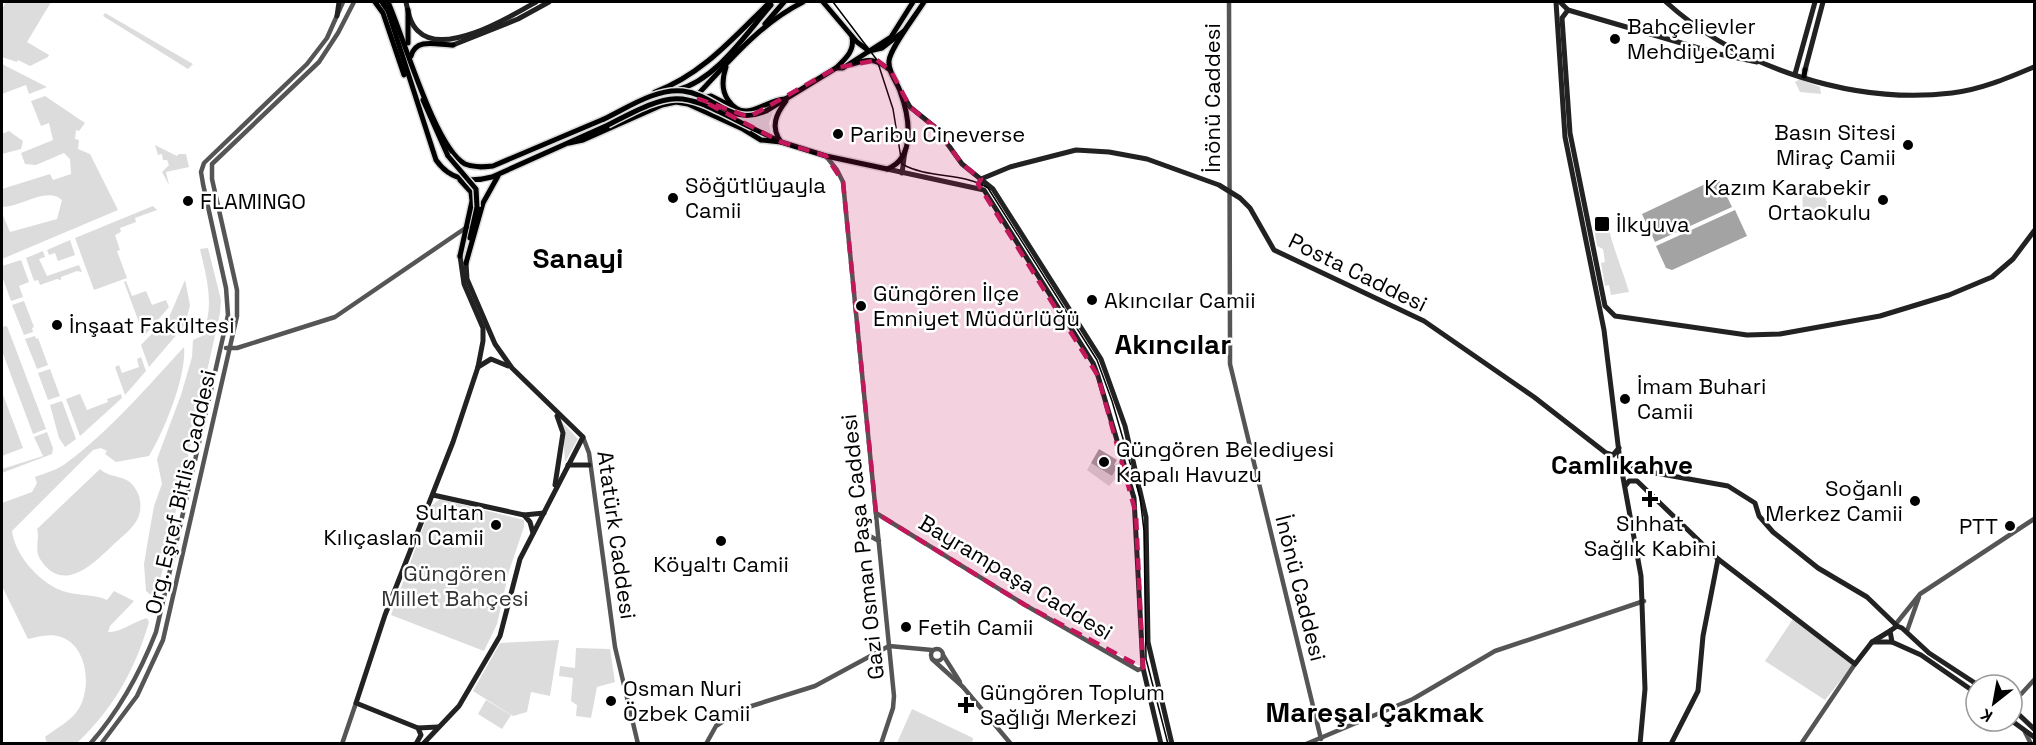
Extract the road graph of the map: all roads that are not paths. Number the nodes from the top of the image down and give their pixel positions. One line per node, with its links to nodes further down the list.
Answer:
1 (341, 2): 24 (main road)
2 (354, 2): 71 (street, Org. Eşref Bitlis Caddesi)
3 (375, 2): 43 (main road)
4 (382, 2): 43 (main road)
5 (388, 2): 29 (main road)
6 (406, 2): 21 (main road)
7 (536, 2): 21 (main road)
8 (549, 2): 32 (main road)
9 (772, 2): 41 (main road); 44 (main road)
10 (784, 2): 27 (main road)
11 (795, 2): 22 (main road)
12 (803, 2): 22 (main road)
13 (823, 2): 26 (main road)
14 (913, 2): 30 (main road)
15 (924, 2): 25 (main road)
16 (1229, 2): 62 (street, İnönü Caddesi)
17 (1558, 2): 23 (main road); 69 (main road)
18 (1666, 2): 28 (main road)
19 (1815, 2): 40 (main road)
20 (1823, 2): 39 (main road)
21 (408, 10): 29 (main road)
22 (787, 10): 27 (main road)
23 (1568, 10): 31 (main road); 67 (main road)
24 (338, 16): 70 (street, Org. Eşref Bitlis Caddesi)
25 (912, 21): 30 (main road); 38 (main road)
26 (848, 30): 30 (main road); 36 (main road)
27 (758, 32): 34 (main road)
28 (1716, 38): 31 (main road); 33 (main road)
29 (408, 48): 32 (main road)
30 (869, 51): 37 (main road)
31 (1719, 54): 33 (main road)
32 (411, 61): 42 (main road)
33 (1772, 65): 40 (main road)
34 (726, 66): 48 (main road); 49 (main road)
35 (2034, 67): 39 (main road)
36 (836, 68): 37 (main road); 46 (main road)
37 (843, 68): 38 (main road)
38 (891, 71): 45 (main road)
39 (1805, 73): 40 (main road)
40 (1795, 74)
41 (687, 78): 47 (main road); 51 (main road)
42 (418, 80): 44 (main road, bridge); 65 (main road, bridge)
43 (411, 85): 59 (main road)
44 (675, 91): 46 (main road, bridge)
45 (901, 93): 54 (main road); 60 (main road)
46 (786, 99): 49 (main road); 52 (main road)
47 (676, 102): 48 (main road); 53 (main road)
48 (688, 104): 50 (main road)
49 (736, 109): 50 (main road)
50 (704, 111): 52 (main road)
51 (584, 125)
52 (781, 142): 53 (main road, bridge); 55 (main road)
53 (569, 143): 57 (main road)
54 (905, 150): 56 (main road); 58 (main road)
55 (826, 156): 56 (main road); 84 (street, Gazi Osman Paşa Caddesi)
56 (887, 169): 58 (main road)
57 (501, 173): 59 (main road); 65 (main road)
58 (902, 173): 61 (main road)
59 (458, 179): 63 (main road)
60 (981, 179): 61 (main road); 62 (main road, Posta Caddesi); 122 (main road)
61 (980, 188): 102 (main road)
62 (1228, 191): 76 (main road, Posta Caddesi); 111 (street, İnönü Caddesi)
63 (468, 226): 71 (street); 72 (main road)
64 (2034, 231): 68 (main road)
65 (466, 263): 73 (main road, Atatürk Caddesi)
66 (1881, 308): 68 (main road)
67 (1615, 316): 68 (main road); 69 (main road)
68 (1880, 316)
69 (1604, 330): 76 (main road)
70 (220, 348): 71 (street); 112 (street, Org. Eşref Bitlis Caddesi)
71 (229, 348): 113 (street, Org. Eşref Bitlis Caddesi)
72 (478, 368): 73 (main road); 81 (main road)
73 (512, 368): 74 (main road, Atatürk Caddesi)
74 (555, 412): 75 (main road, Atatürk Caddesi); 82 (main road)
75 (583, 437): 77 (main road); 78 (street, Atatürk Caddesi)
76 (1618, 448): 79 (main road)
77 (568, 465): 78 (main road); 82 (main road)
78 (590, 465): 117 (street, Atatürk Caddesi)
79 (1622, 467): 80 (main road); 93 (main road)
80 (1626, 485): 90 (main road); 92 (main road)
81 (433, 495): 85 (main road); 108 (main road)
82 (552, 499): 83 (main road)
83 (544, 513): 85 (main road); 87 (main road)
84 (876, 513): 89 (street, Gazi Osman Paşa Caddesi); 102 (street, Bayrampaşa Caddesi)
85 (524, 515): 87 (main road)
86 (2034, 519): 91 (street)
87 (533, 533): 109 (main road)
88 (868, 535): 89 (street)
89 (879, 541): 97 (street, Gazi Osman Paşa Caddesi)
90 (1718, 559): 101 (main road); 125 (main road)
91 (1920, 594): 93 (street); 94 (street)
92 (1644, 601): 111 (street); 124 (main road)
93 (1893, 628): 94 (main road); 95 (main road); 96 (main road)
94 (1909, 633): 98 (main road); 103 (main road)
95 (1872, 642): 96 (main road); 101 (main road)
96 (1892, 642): 98 (main road)
97 (889, 646): 99 (street); 118 (street); 119 (street, Gazi Osman Paşa Caddesi)
98 (1903, 646): 105 (main road)
99 (931, 655): 100 (street); 100 (street); 106 (street)
100 (943, 655): 106 (street)
101 (1855, 664): 126 (street)
102 (1140, 669): 121 (main road)
103 (1964, 675)
104 (2034, 680): 107 (street)
105 (1964, 685)
106 (963, 687): 120 (street)
107 (2024, 692)
108 (356, 703): 110 (main road); 114 (street)
109 (440, 727): 110 (main road); 116 (main road)
110 (418, 728): 115 (main road)
111 (1321, 739): 123 (street)
112 (90, 744)
113 (101, 744)
114 (342, 744)
115 (416, 744)
116 (423, 744)
117 (638, 744)
118 (706, 744)
119 (881, 744)
120 (1011, 744)
121 (1161, 744)
122 (1172, 744)
123 (1306, 744)
124 (1640, 744)
125 (1671, 744)
126 (1801, 744)

